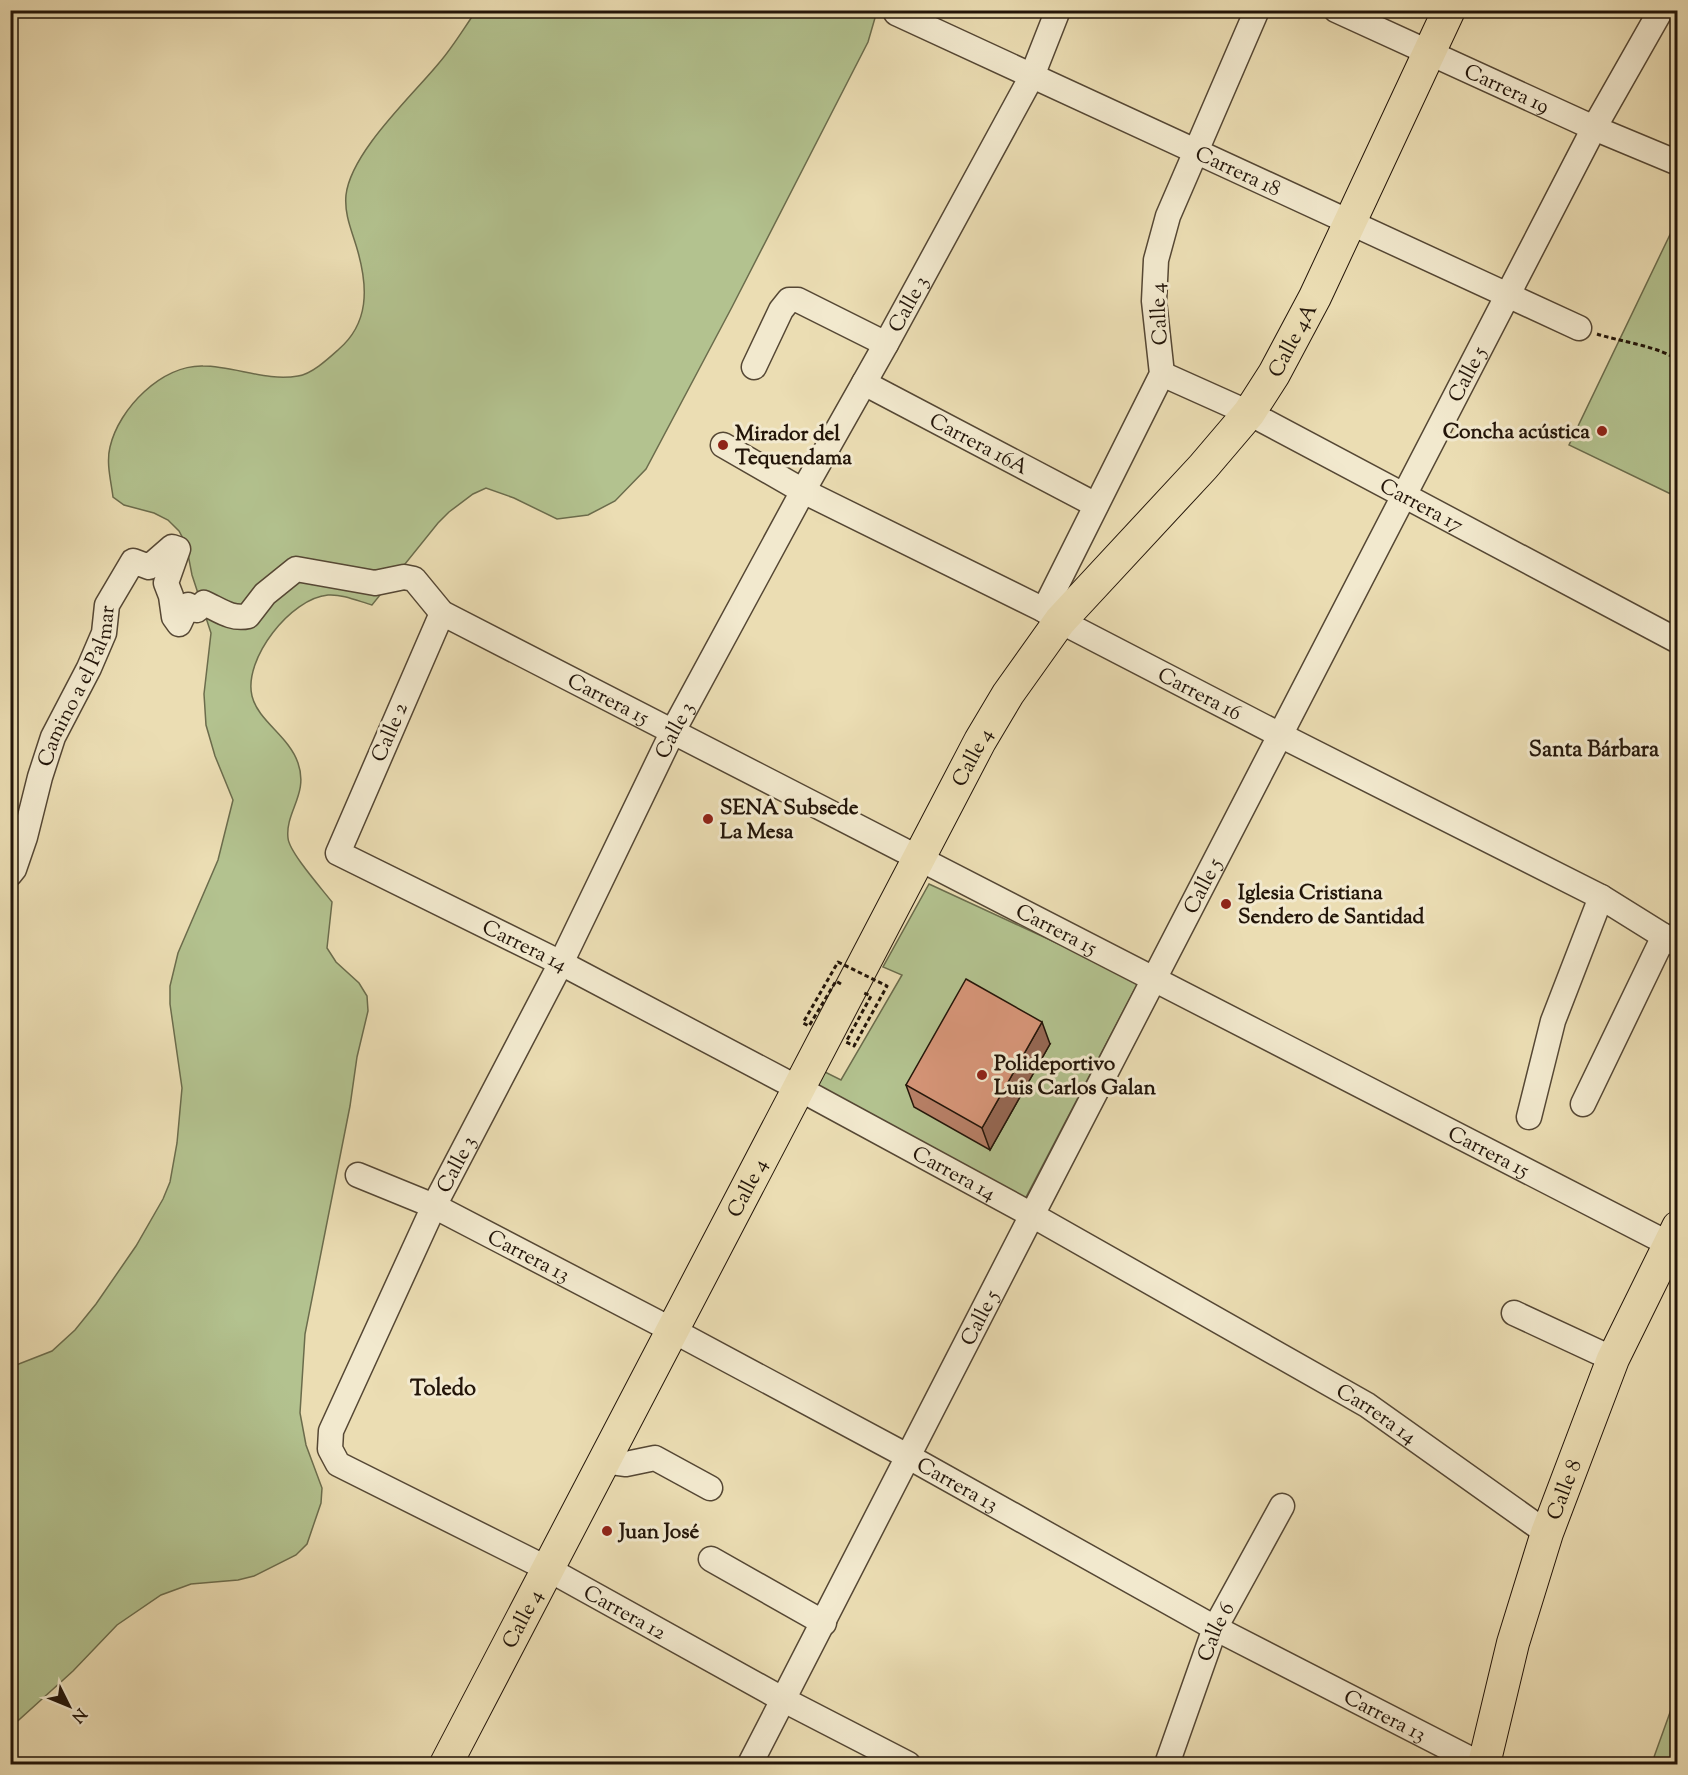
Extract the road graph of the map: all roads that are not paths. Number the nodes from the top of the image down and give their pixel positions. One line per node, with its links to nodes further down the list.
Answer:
1 (1059, 10): 8 (street, Calle 3)
2 (1257, 10): 10 (street, Calle 4)
3 (1336, 10): 7 (street, Carrera 19)
4 (1449, 10): 7 (main road, Calle 4A)
5 (1661, 10): 9 (street, Calle 5)
6 (897, 12): 8 (street, Carrera 18)
7 (1429, 53): 9 (street, Carrera 19); 12 (main road, Calle 4A)
8 (1032, 76): 10 (street, Carrera 18); 15 (street, Calle 3)
9 (1594, 128): 11 (street, Carrera 19); 13 (street, Calle 5)
10 (1196, 151): 12 (street, Carrera 18); 17 (street, Calle 4)
11 (1677, 163)
12 (1349, 221): 13 (street, Carrera 18); 19 (main road, Calle 4A)
13 (1508, 295): 14 (street, Carrera 18); 22 (street, Calle 5)
14 (1579, 327)
15 (886, 344): 16 (street); 18 (street, Calle 3)
16 (754, 367)
17 (1162, 374): 19 (street, Carrera 17); 23 (street, Calle 4)
18 (864, 383): 21 (street, Calle 3); 23 (street, Carrera 16A)
19 (1249, 413): 22 (street, Carrera 17); 25 (main road, Calle 4A)
20 (723, 446): 21 (street, Carrera 16)
21 (803, 490): 25 (street, Carrera 16); 27 (street, Calle 3)
22 (1403, 496): 26 (street, Carrera 17); 28 (street, Calle 5)
23 (1096, 505): 25 (street, Calle 4)
24 (442, 613): 27 (street, Carrera 15); 29 (street, Calle 2); 31 (street, Camino a el Palmar)
25 (1052, 615): 28 (street, Carrera 16); 30 (main road, Calle 4)
26 (1677, 641)
27 (673, 731): 30 (street, Carrera 15); 34 (street, Calle 3)
28 (1280, 735): 32 (street, Carrera 16); 35 (street, Calle 5)
29 (338, 853): 34 (street, Carrera 14)
30 (918, 857): 35 (street, Carrera 15); 36 (main road, Calle 4)
31 (10, 874)
32 (1601, 897): 33 (street, Carrera 16); 38 (street)
33 (1671, 941): 37 (street)
34 (561, 963): 36 (street, Carrera 14); 40 (street, Calle 3)
35 (1154, 978): 41 (street, Calle 5); 42 (street, Carrera 15)
36 (798, 1088): 41 (street, Carrera 14); 44 (main road, Calle 4)
37 (1583, 1104)
38 (1529, 1117)
39 (358, 1175): 40 (street, Carrera 13)
40 (434, 1206): 44 (street, Carrera 13); 48 (street, Calle 3)
41 (1032, 1215): 46 (street, Calle 5); 51 (street, Carrera 14)
42 (1673, 1235): 45 (main road, Calle 8)
43 (1514, 1313): 45 (street)
44 (672, 1330): 46 (street, Carrera 13); 47 (main road, Calle 4)
45 (1613, 1359): 51 (main road, Calle 8)
46 (909, 1457): 54 (street, Calle 5); 55 (street, Carrera 13)
47 (604, 1461): 49 (street); 53 (main road, Calle 4)
48 (338, 1464): 53 (street, Carrera 12)
49 (710, 1488)
50 (1282, 1506): 55 (street, Calle 6)
51 (1547, 1533): 61 (main road, Calle 8)
52 (711, 1559): 54 (street)
53 (548, 1569): 56 (street, Carrera 12); 57 (main road, Calle 4)
54 (824, 1623): 56 (street, Calle 5)
55 (1215, 1628): 60 (street, Calle 6); 61 (street, Carrera 13)
56 (784, 1700): 58 (street, Calle 5); 59 (street, Carrera 12)
57 (446, 1764)
58 (750, 1764)
59 (908, 1764)
60 (1167, 1764)
61 (1482, 1764)

